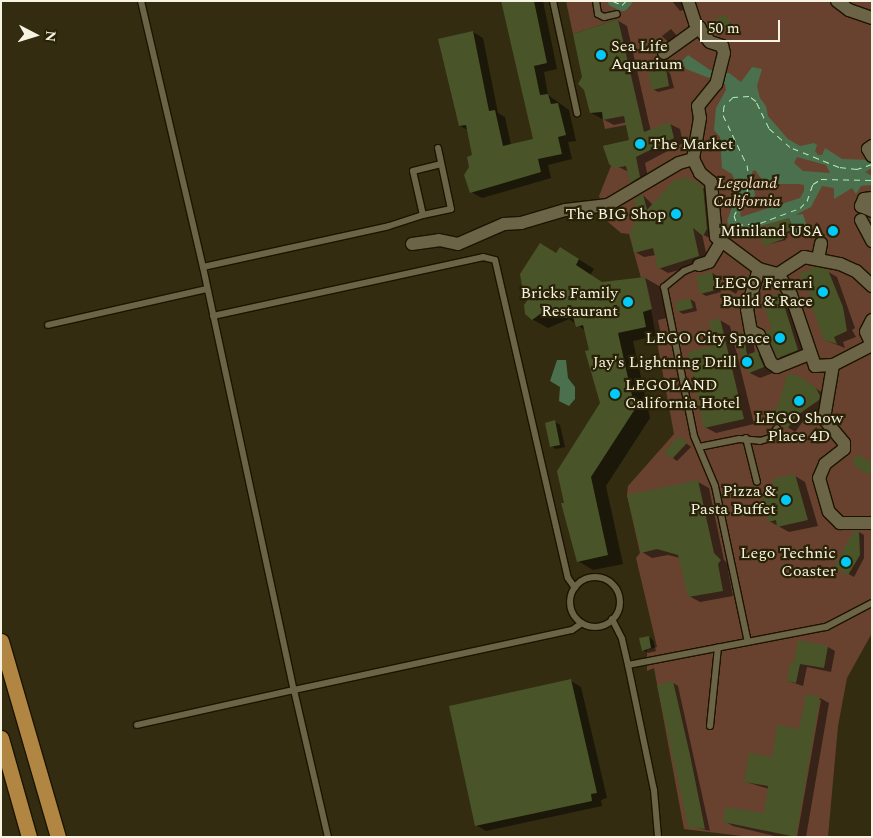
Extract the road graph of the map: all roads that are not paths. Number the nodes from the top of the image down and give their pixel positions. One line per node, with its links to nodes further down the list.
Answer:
1 (141, 1): 24 (lane)
2 (554, 1): 10 (lane)
3 (596, 1): 6 (lane)
4 (688, 1): 8 (street)
5 (836, 1): 7 (street)
6 (617, 14)
7 (872, 18)
8 (700, 27): 9 (street); 12 (street)
9 (664, 53)
10 (577, 113)
11 (438, 148): 13 (lane)
12 (693, 159): 19 (street); 21 (street)
13 (441, 164): 16 (lane); 16 (lane)
14 (872, 198): 15 (street)
15 (872, 211)
16 (423, 215): 24 (lane)
17 (861, 220): 18 (street)
18 (872, 241)
19 (721, 242): 23 (street); 25 (street)
20 (821, 243): 22 (street)
21 (412, 244)
22 (818, 259): 26 (street); 27 (street)
23 (699, 265): 37 (lane)
24 (203, 267): 28 (lane)
25 (759, 269): 26 (street); 33 (street)
26 (778, 274): 33 (street)
27 (872, 286)
28 (207, 289): 29 (lane); 31 (lane)
29 (213, 316): 40 (lane); 48 (lane)
30 (872, 320): 32 (street)
31 (48, 325)
32 (872, 345): 34 (street)
33 (810, 354): 34 (street)
34 (833, 365): 39 (street)
35 (777, 428): 36 (lane)
36 (746, 438): 37 (lane); 38 (lane)
37 (699, 446): 45 (lane)
38 (756, 482)
39 (872, 523)
40 (575, 588): 42 (lane); 43 (lane)
41 (872, 603): 45 (lane)
42 (612, 619): 43 (lane); 47 (lane)
43 (582, 623): 48 (lane)
44 (1, 640): 53 (main road)
45 (748, 642): 46 (lane)
46 (718, 647): 47 (lane); 50 (lane)
47 (628, 665): 55 (lane)
48 (294, 690): 49 (lane); 54 (lane)
49 (137, 725)
50 (710, 726)
51 (1, 738): 52 (main road)
52 (29, 837)
53 (58, 837)
54 (328, 837)
55 (658, 837)

